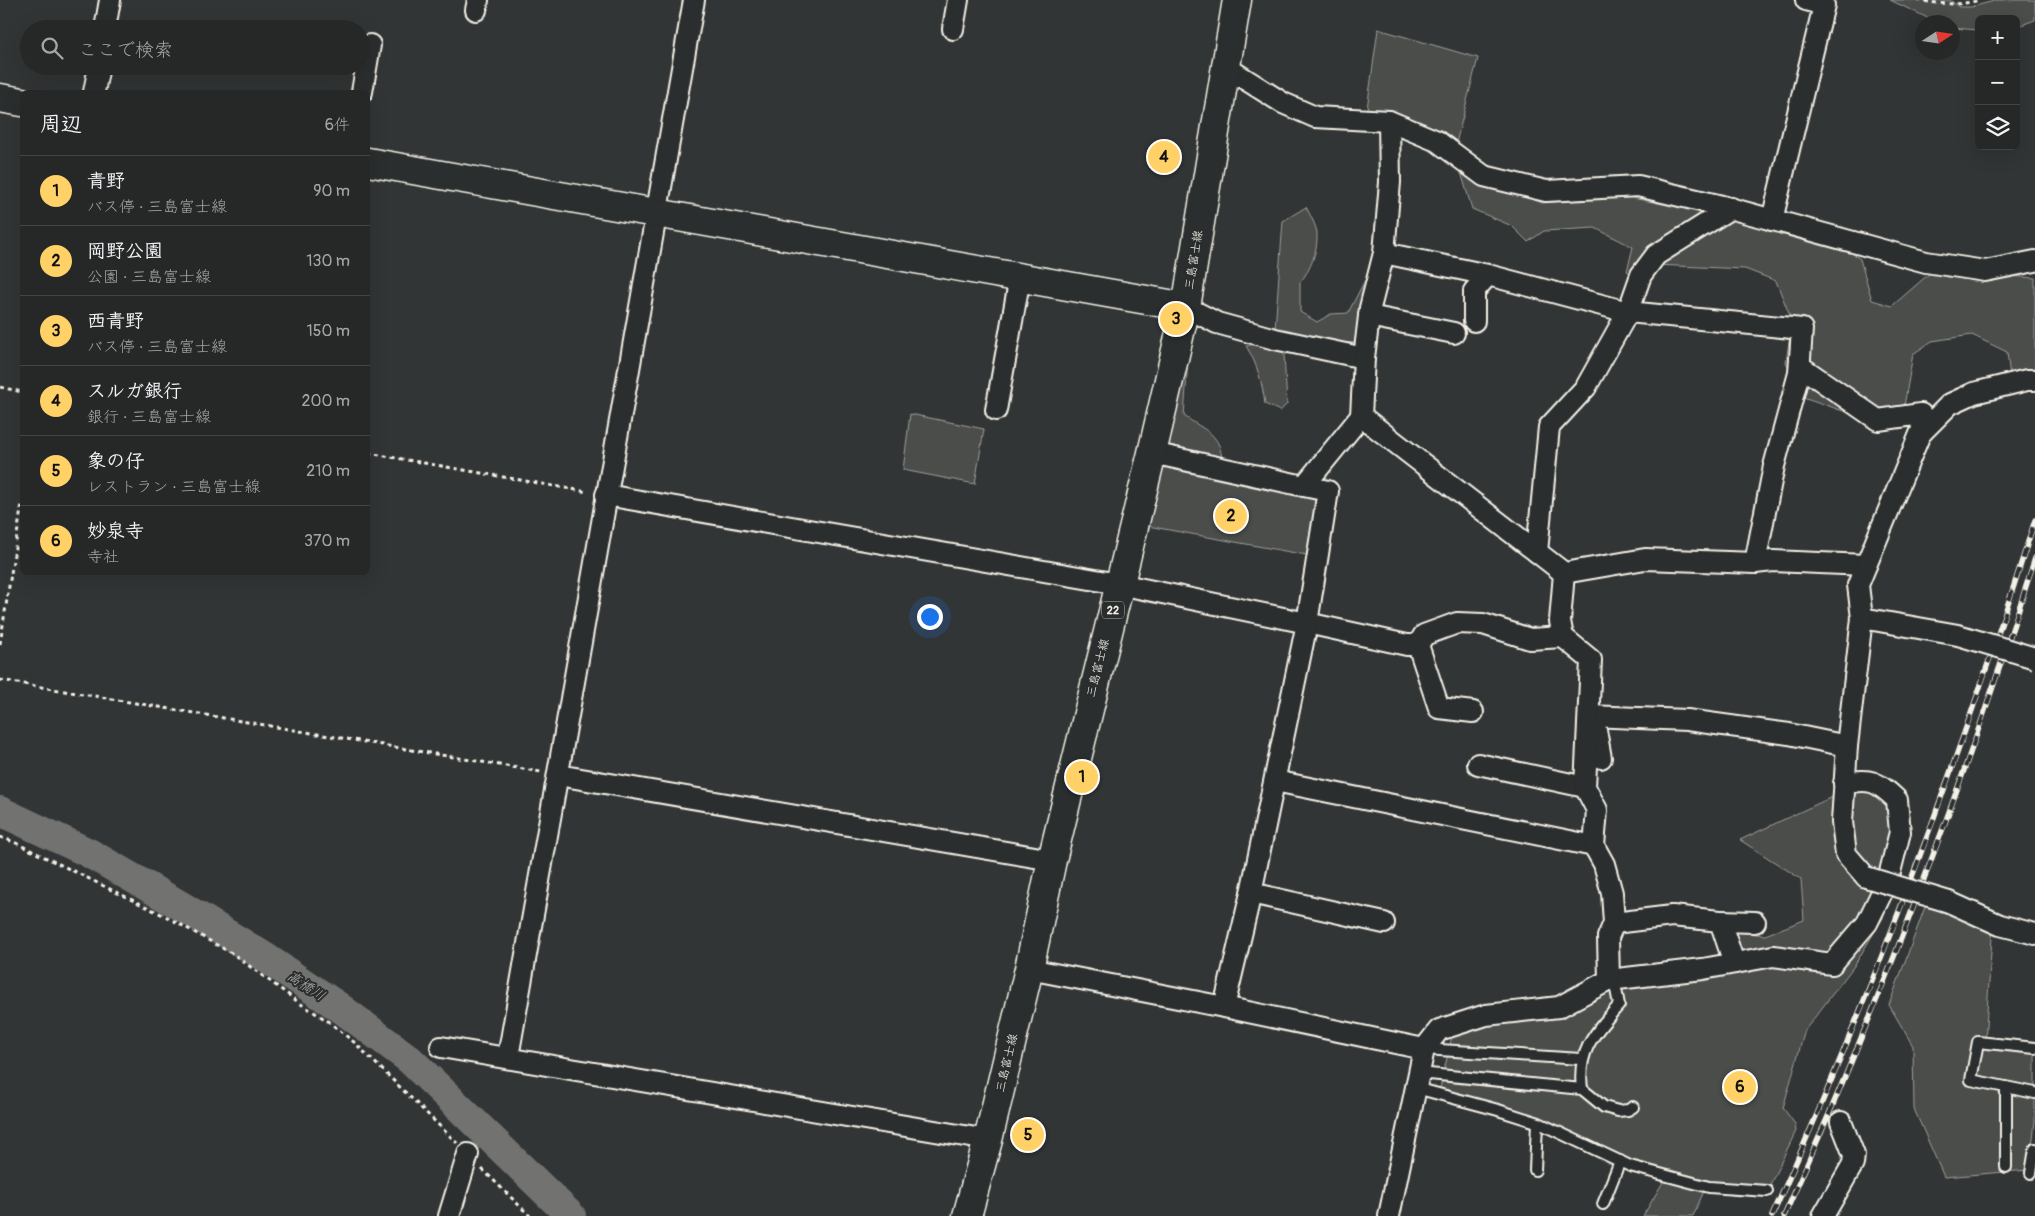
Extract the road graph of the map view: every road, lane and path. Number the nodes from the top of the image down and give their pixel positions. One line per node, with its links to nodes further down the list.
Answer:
1 (110, 0): 8 (street)
2 (694, 0): 20 (street)
3 (958, 0): 9 (street)
4 (1236, 0): 10 (main road, 三島富士線 / 22)
5 (1806, 0): 21 (street)
6 (1917, 0): 7 (path)
7 (1980, 0)
8 (107, 20)
9 (953, 29)
10 (1226, 67): 17 (street); 26 (main road, 三島富士線 / 22)
11 (97, 75): 13 (street)
12 (365, 75): 14 (street)
13 (94, 90)
14 (362, 90)
15 (0, 98): 16 (main road)
16 (20, 102)
17 (1389, 122): 19 (street); 22 (street)
18 (370, 162): 20 (main road)
19 (1731, 208): 21 (street); 27 (street)
20 (657, 212): 25 (main road); 42 (street)
21 (1772, 220): 23 (street)
22 (1384, 253): 24 (street); 28 (street)
23 (2035, 262)
24 (1488, 275): 27 (street); 29 (street)
25 (1020, 277): 26 (main road); 36 (street)
26 (1186, 307): 31 (street); 40 (main road, 三島富士線 / 22)
27 (1628, 312): 32 (street); 44 (street)
28 (1369, 316): 30 (street); 31 (street)
29 (1474, 321)
30 (1454, 333)
31 (1364, 358): 37 (street)
32 (1800, 366): 38 (street); 45 (street)
33 (2035, 380): 38 (street)
34 (0, 387): 35 (path)
35 (20, 392)
36 (996, 410)
37 (1361, 416): 41 (street); 44 (street)
38 (1922, 432): 46 (street)
39 (370, 453): 42 (path)
40 (1152, 453): 41 (street); 48 (main road, 三島富士線 / 22)
41 (1304, 486): 50 (street)
42 (606, 495): 48 (street); 61 (street)
43 (20, 517): 52 (path)
44 (1537, 552): 47 (street)
45 (1755, 563): 46 (street); 47 (street)
46 (1866, 565): 49 (street)
47 (1564, 573): 51 (street)
48 (1119, 584): 50 (street); 67 (main road, 三島富士線 / 22)
49 (1862, 618): 54 (street, bridge); 58 (street)
50 (1307, 623): 53 (street); 62 (street)
51 (1563, 637): 53 (street); 57 (street)
52 (0, 644)
53 (1418, 645): 56 (street)
54 (2035, 658)
55 (0, 680): 61 (path)
56 (1473, 712)
57 (1591, 716): 58 (street); 59 (street); 64 (street)
58 (1847, 746): 63 (street)
59 (1601, 758)
60 (1478, 764): 64 (street)
61 (558, 776): 67 (street); 81 (street)
62 (1275, 781): 66 (street); 68 (street)
63 (1844, 783): 73 (street, bridge); 74 (street)
64 (1585, 787): 66 (street)
65 (0, 837): 92 (path)
66 (1594, 846): 72 (street)
67 (1052, 860): 75 (main road, 三島富士線 / 22)
68 (1252, 894): 70 (street); 77 (street)
69 (1720, 921): 71 (street); 72 (street); 74 (street)
70 (1384, 922)
71 (1755, 922)
72 (1614, 924): 76 (street)
73 (2035, 934)
74 (1734, 963): 76 (street)
75 (1029, 969): 77 (street); 90 (main road, 三島富士線 / 22)
76 (1611, 980): 80 (street); 82 (lane)
77 (1224, 1007): 80 (street)
78 (441, 1047): 81 (street)
79 (2035, 1048): 84 (lane)
80 (1424, 1049): 82 (lane); 83 (street)
81 (508, 1057): 90 (street)
82 (1582, 1059): 85 (lane)
83 (1417, 1080): 85 (lane); 88 (lane); 102 (street)
84 (2006, 1087): 86 (lane); 94 (lane)
85 (1582, 1089): 87 (lane)
86 (2035, 1093)
87 (1633, 1107)
88 (1537, 1122): 93 (lane); 95 (lane)
89 (1842, 1122): 103 (street)
90 (988, 1140): 101 (main road, 三島富士線 / 22)
91 (2035, 1150): 96 (lane)
92 (468, 1154): 99 (street); 100 (path)
93 (1620, 1161): 97 (lane); 98 (lane)
94 (2006, 1167)
95 (1535, 1170)
96 (2031, 1173)
97 (1767, 1191)
98 (1603, 1204)
99 (449, 1216)
100 (530, 1216)
101 (967, 1216)
102 (1389, 1216)
103 (1823, 1216)

